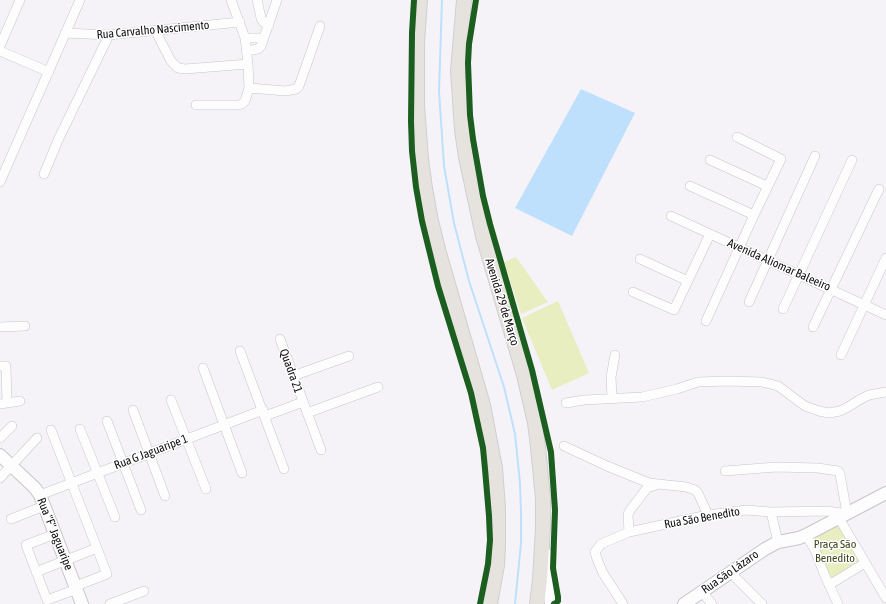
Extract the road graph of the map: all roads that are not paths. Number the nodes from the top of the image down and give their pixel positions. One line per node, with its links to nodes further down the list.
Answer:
1 (20, 0): 12 (street)
2 (80, 0): 13 (street)
3 (231, 0): 8 (street)
4 (257, 0): 9 (street)
5 (277, 0): 9 (street)
6 (420, 0): 121 (main road)
7 (464, 0): 102 (main road, Avenida 29 de Março)
8 (240, 22): 11 (street, Rua Carvalho Nascimento); 15 (street)
9 (269, 25): 16 (street)
10 (320, 26): 22 (street)
11 (156, 32): 14 (street, Rua Carvalho Nascimento); 20 (street)
12 (3, 33): 17 (street)
13 (65, 33): 14 (street, Rua Carvalho Nascimento); 21 (street)
14 (109, 35): 28 (street)
15 (245, 38): 16 (street); 19 (street)
16 (264, 38): 19 (street)
17 (0, 46)
18 (0, 51): 21 (street)
19 (247, 51): 20 (street)
20 (248, 64): 22 (street)
21 (49, 72): 29 (street)
22 (249, 88): 23 (street)
23 (196, 105)
24 (737, 137): 31 (street)
25 (815, 156): 39 (street)
26 (710, 160): 31 (street)
27 (852, 160): 40 (street)
28 (44, 174)
29 (0, 182)
30 (690, 186): 33 (street)
31 (767, 186): 33 (street)
32 (879, 189): 42 (street)
33 (754, 215): 36 (street)
34 (671, 216): 35 (street, Avenida Aliomar Baleeiro)
35 (710, 234): 36 (street, Avenida Aliomar Baleeiro); 41 (street)
36 (739, 248): 39 (street, Avenida Aliomar Baleeiro); 48 (street)
37 (886, 258): 45 (street)
38 (640, 259): 41 (street)
39 (768, 261): 40 (street, Avenida Aliomar Baleeiro); 44 (street)
40 (798, 274): 42 (street, Avenida Aliomar Baleeiro); 46 (street)
41 (688, 281): 43 (street)
42 (831, 289): 45 (street, Avenida Aliomar Baleeiro); 51 (street)
43 (633, 292)
44 (749, 302)
45 (864, 304): 47 (street, Avenida Aliomar Baleeiro); 54 (street)
46 (783, 309)
47 (886, 315)
48 (706, 321)
49 (25, 326): 50 (street)
50 (0, 327)
51 (813, 328)
52 (280, 339): 59 (street, Quadra 21)
53 (240, 351): 69 (street)
54 (841, 354)
55 (615, 355): 62 (street)
56 (349, 356): 59 (street)
57 (0, 366): 67 (street)
58 (203, 368): 72 (street)
59 (293, 376): 65 (street, Quadra 21)
60 (378, 387): 70 (street)
61 (886, 392): 62 (street)
62 (612, 398): 66 (street)
63 (171, 400): 78 (street)
64 (20, 401): 67 (street)
65 (303, 402): 69 (street, Rua G Jaguaripe 1); 70 (street, Quadra 21)
66 (566, 403)
67 (3, 404)
68 (133, 410): 81 (street)
69 (264, 413): 72 (street, Rua G Jaguaripe 1); 85 (street)
70 (307, 413): 80 (street, Quadra 21)
71 (107, 421): 83 (street)
72 (224, 424): 78 (street, Rua G Jaguaripe 1); 88 (street)
73 (12, 426): 76 (street)
74 (80, 429): 87 (street)
75 (51, 430): 90 (street)
76 (0, 438)
77 (37, 438): 84 (street)
78 (186, 439): 81 (street, Rua G Jaguaripe 1); 92 (street)
79 (564, 446): 91 (street)
80 (321, 450)
81 (149, 453): 83 (street, Rua G Jaguaripe 1); 94 (street)
82 (0, 455): 84 (main road, Rua "F" Jaguaripe)
83 (123, 463): 87 (street, Rua G Jaguaripe 1); 96 (street)
84 (11, 466): 89 (street); 95 (main road, Rua "F" Jaguaripe)
85 (284, 469)
86 (725, 470): 99 (street)
87 (98, 473): 90 (street, Rua G Jaguaripe 1); 100 (street)
88 (242, 473)
89 (0, 478)
90 (72, 482): 95 (street, Rua G Jaguaripe 1); 107 (street)
91 (656, 484): 98 (street); 103 (street)
92 (206, 489)
93 (886, 493): 99 (main road, Rua São Lázaro)
94 (165, 496)
95 (42, 500): 101 (street, Rua G Jaguaripe 1); 104 (main road, Rua "F" Jaguaripe)
96 (141, 510)
97 (771, 512): 98 (street, Rua São Benedito); 99 (street, Rua São Benedito); 106 (street)
98 (708, 515): 103 (street, Rua São Benedito)
99 (840, 515): 105 (main road, Rua São Lázaro); 109 (street)
100 (115, 516)
101 (11, 519)
102 (543, 527): 122 (main road, Avenida 29 de Março); 123 (main road)
103 (629, 532): 124 (street, Rua São Benedito)
104 (55, 534): 108 (main road, Rua "F" Jaguaripe); 111 (street)
105 (806, 535): 106 (main road, Rua São Lázaro); 114 (street)
106 (778, 542): 110 (main road, Rua São Lázaro)
107 (97, 548): 108 (street); 115 (street)
108 (66, 560): 111 (street); 115 (main road, Rua "F" Jaguaripe)
109 (865, 563): 113 (street); 114 (street)
110 (732, 570): 117 (main road, Rua São Lázaro); 127 (street)
111 (36, 572): 115 (street)
112 (886, 580): 113 (street)
113 (877, 584): 118 (street)
114 (829, 585): 128 (street)
115 (76, 587): 119 (main road, Rua "F" Jaguaripe)
116 (144, 591): 120 (street)
117 (702, 592): 125 (main road, Rua São Lázaro); 126 (street)
118 (886, 598)
119 (82, 604)
120 (110, 604)
121 (490, 604)
122 (537, 604)
123 (551, 604)
124 (623, 604)
125 (684, 604)
126 (712, 604)
127 (762, 604)
128 (838, 604)

